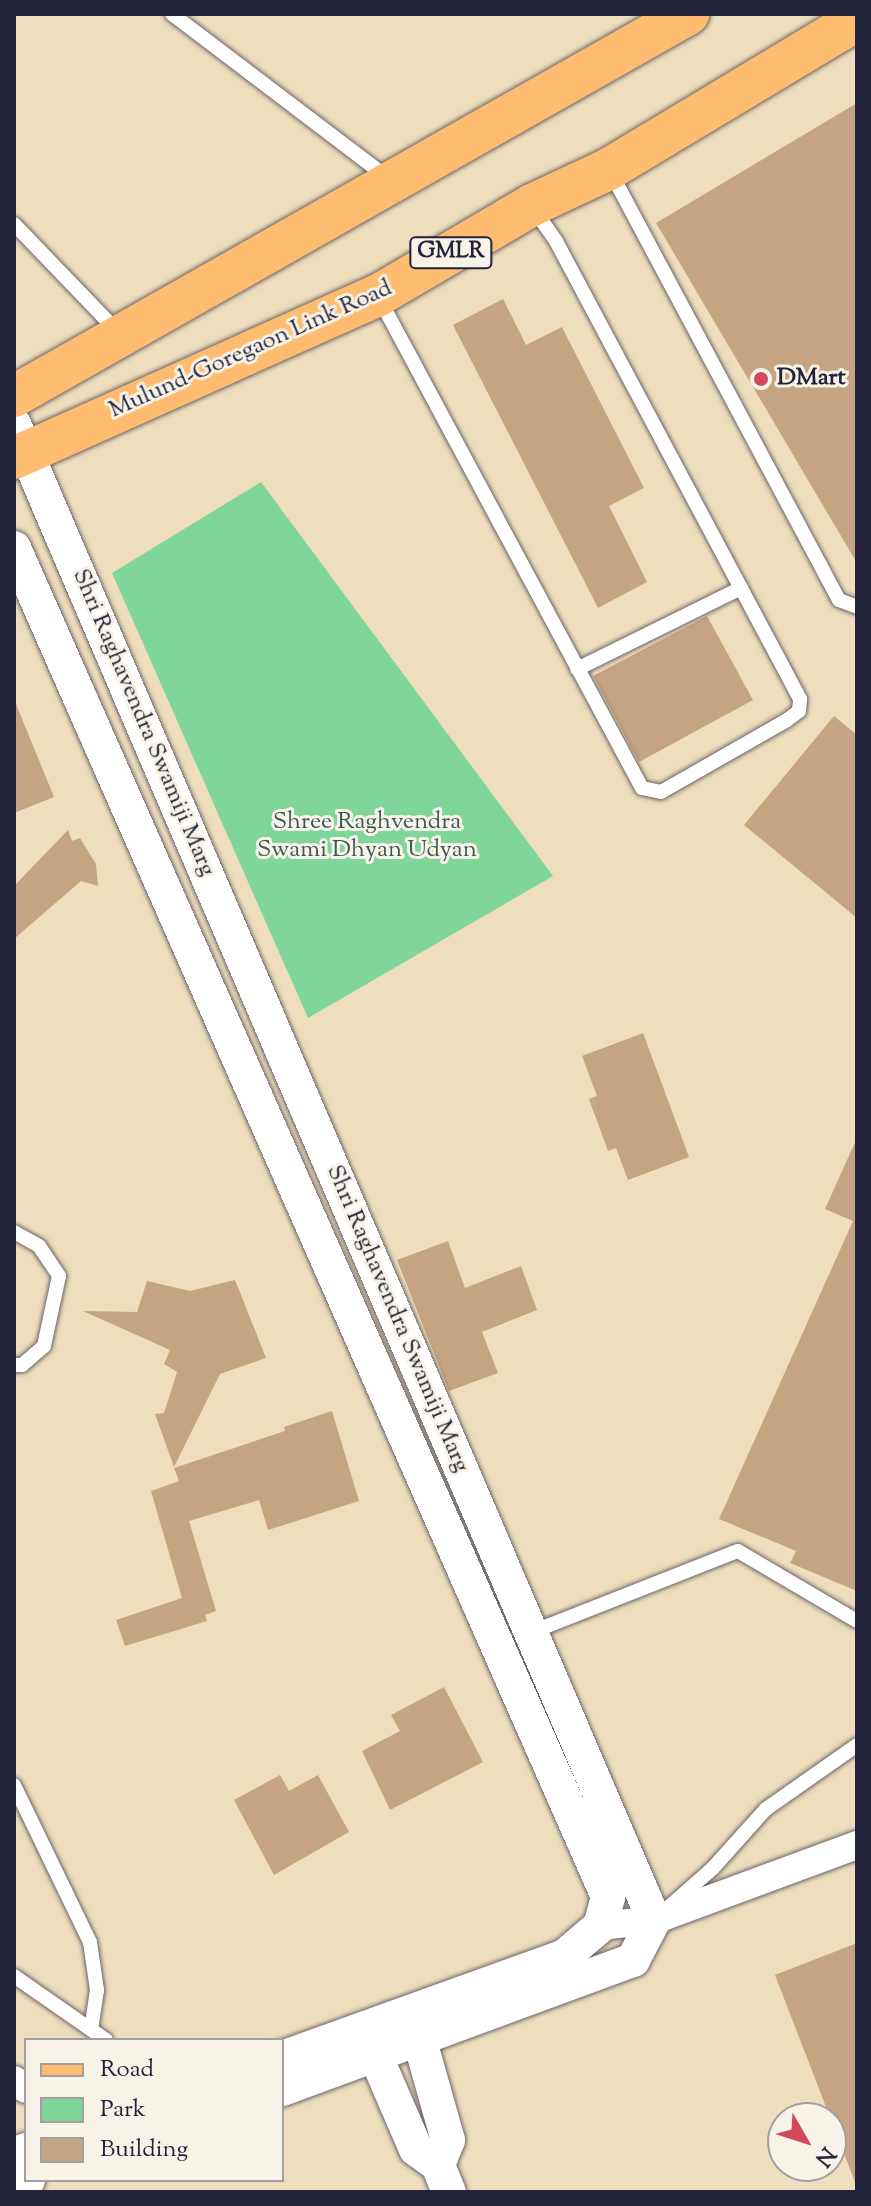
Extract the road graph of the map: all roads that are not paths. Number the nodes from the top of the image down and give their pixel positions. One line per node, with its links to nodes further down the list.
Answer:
1 (172, 14): 5 (lane)
2 (688, 14): 5 (main road)
3 (857, 20): 4 (main road, Mulund-Goregaon Link Road / GMLR)
4 (609, 169): 6 (main road, Mulund-Goregaon Link Road / GMLR); 14 (lane)
5 (393, 182): 9 (main road)
6 (532, 205): 8 (main road, Mulund-Goregaon Link Road / GMLR); 13 (lane)
7 (14, 224): 9 (lane)
8 (377, 296): 11 (main road, Mulund-Goregaon Link Road / GMLR); 15 (lane)
9 (121, 336): 10 (main road)
10 (14, 396)
11 (18, 444): 16 (street, Shri Raghavendra Swamiji Marg)
12 (14, 548): 17 (street, Shri Raghavendra Swamiji Marg)
13 (741, 588): 15 (lane); 15 (lane)
14 (857, 607)
15 (577, 669)
16 (158, 756): 17 (street); 18 (street, Shri Raghavendra Swamiji Marg)
17 (115, 777): 19 (street, Shri Raghavendra Swamiji Marg)
18 (176, 799): 19 (street); 20 (street, Shri Raghavendra Swamiji Marg)
19 (134, 821): 21 (street, Shri Raghavendra Swamiji Marg)
20 (285, 1056): 21 (street); 23 (street, Shri Raghavendra Swamiji Marg)
21 (246, 1074): 24 (street, Shri Raghavendra Swamiji Marg)
22 (14, 1232): 25 (lane)
23 (380, 1279): 24 (street); 26 (street, Shri Raghavendra Swamiji Marg)
24 (343, 1296): 27 (street, Shri Raghavendra Swamiji Marg)
25 (14, 1365)
26 (469, 1487): 27 (street); 29 (street, Shri Raghavendra Swamiji Marg)
27 (434, 1503): 30 (street, Shri Raghavendra Swamiji Marg)
28 (857, 1621): 29 (lane)
29 (535, 1640): 30 (street); 34 (street, Shri Raghavendra Swamiji Marg)
30 (504, 1663): 35 (street, Shri Raghavendra Swamiji Marg)
31 (857, 1745): 34 (lane)
32 (14, 1785): 39 (lane)
33 (857, 1845): 34 (street)
34 (654, 1920): 35 (street); 37 (street)
35 (600, 1926): 37 (street)
36 (14, 1976): 39 (lane)
37 (538, 1981): 38 (street)
38 (416, 2026): 41 (street); 44 (street)
39 (91, 2030): 40 (lane)
40 (103, 2038)
41 (369, 2042): 42 (street); 43 (street); 44 (street)
42 (284, 2058)
43 (284, 2088)
44 (443, 2178)

